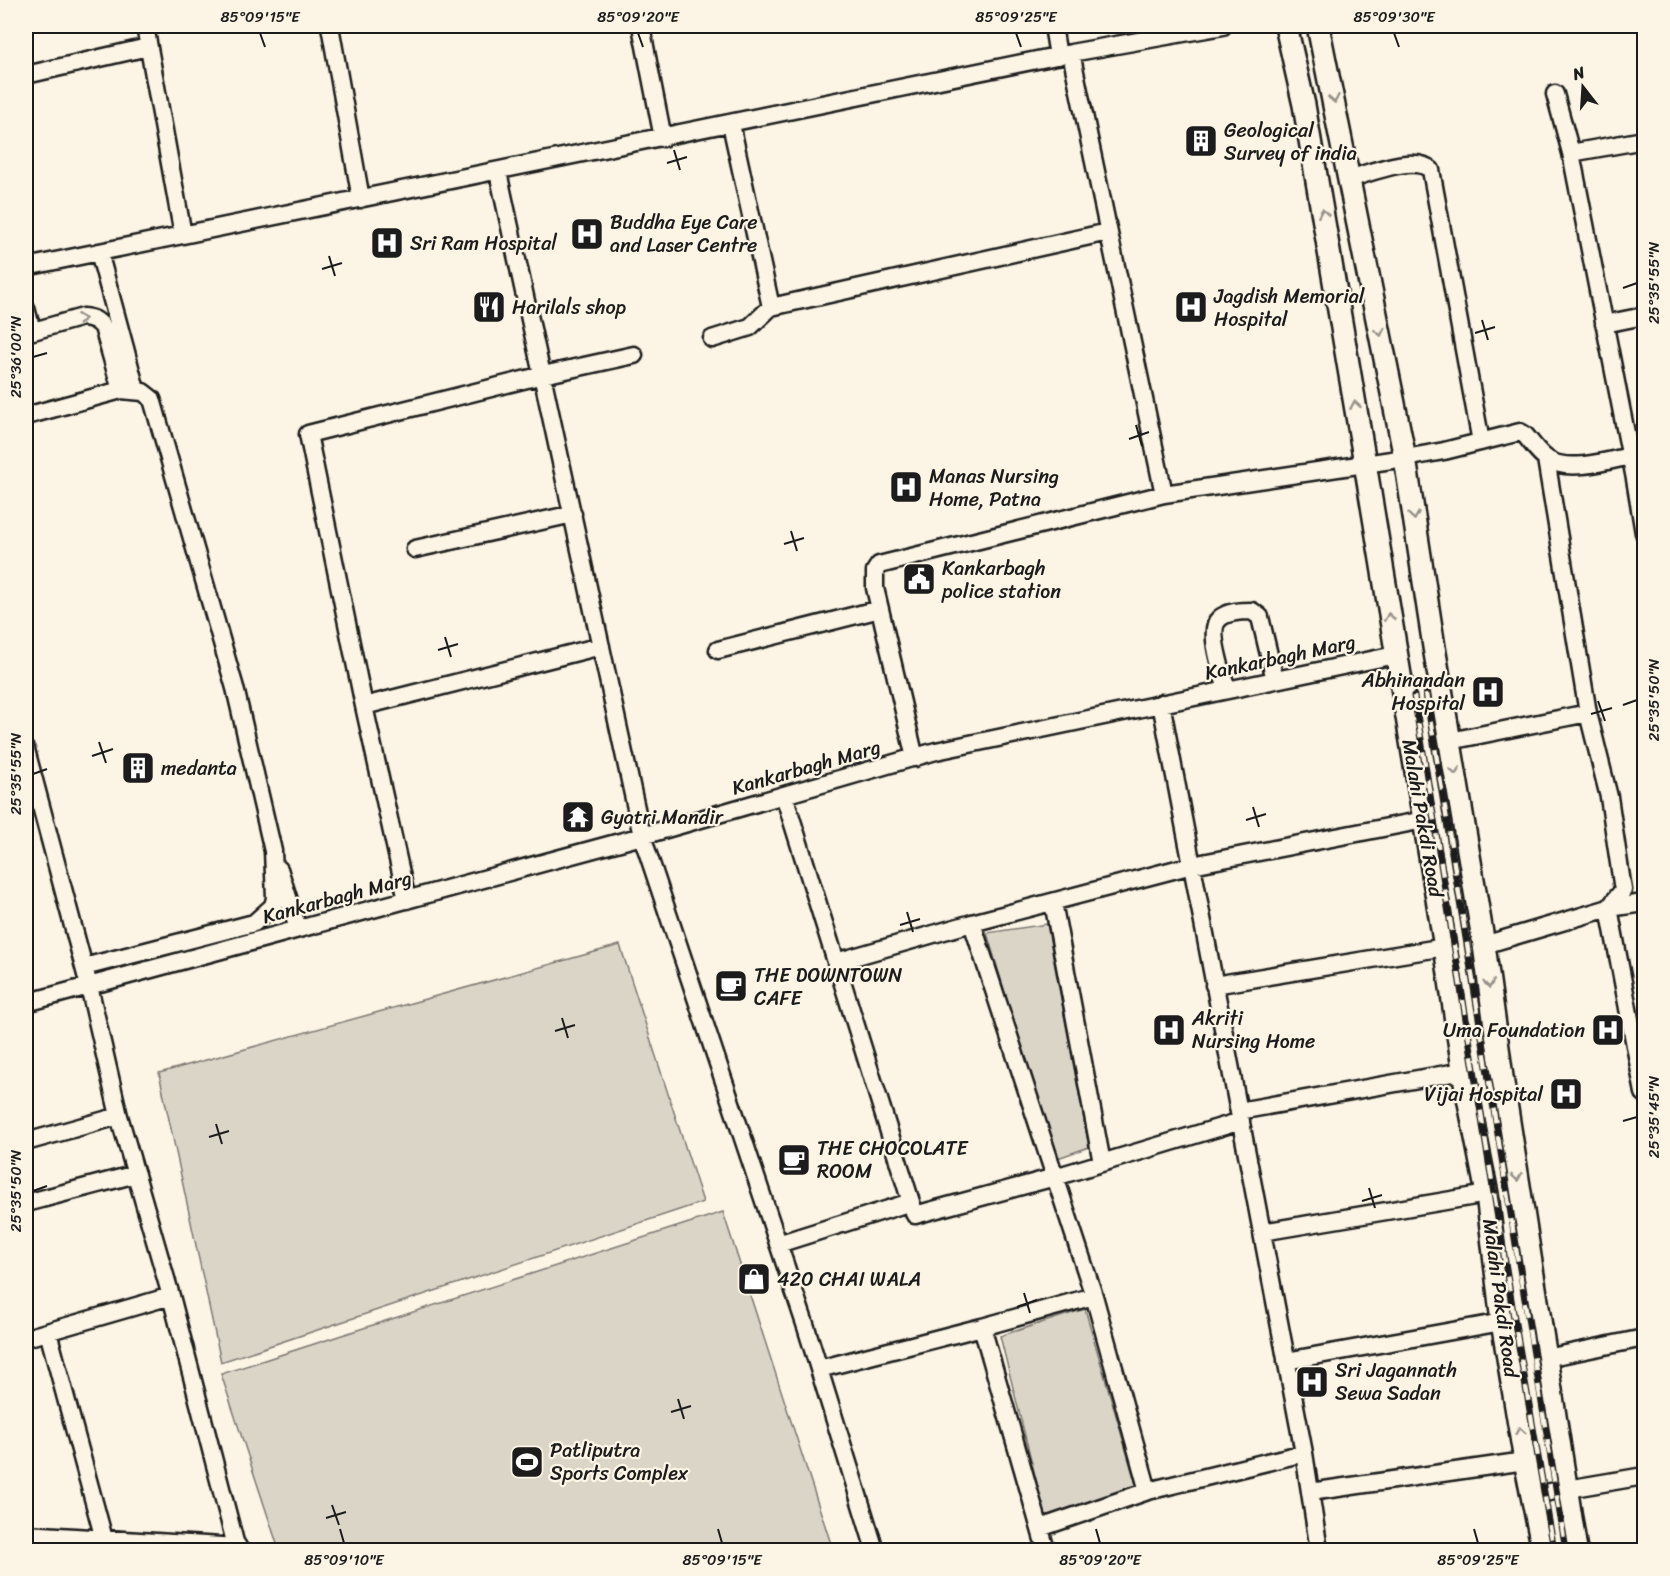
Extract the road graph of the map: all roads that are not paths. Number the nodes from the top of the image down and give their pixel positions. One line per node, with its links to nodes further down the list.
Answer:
1 (145, 26): 8 (street)
2 (330, 26): 18 (street)
3 (641, 26): 13 (street)
4 (1053, 26): 9 (street)
5 (1222, 26): 9 (street)
6 (1286, 26): 38 (main road, Malahi Pakdi Road, one-way to 6)
7 (1318, 26): 17 (main road, one-way to 17)
8 (148, 48): 10 (street); 20 (street)
9 (1064, 55): 12 (street); 19 (street)
10 (26, 75)
11 (1556, 94): 15 (street)
12 (731, 124): 13 (street); 23 (street)
13 (663, 138): 16 (street)
14 (1644, 140): 15 (street)
15 (1571, 153): 26 (street)
16 (498, 172): 18 (street); 31 (street)
17 (1349, 179): 34 (street); 36 (main road, one-way to 36)
18 (361, 200): 20 (street)
19 (1108, 232): 23 (street); 40 (street)
20 (183, 235): 21 (street)
21 (99, 252): 22 (street); 29 (street)
22 (26, 267)
23 (771, 307): 28 (street)
24 (26, 308): 27 (street)
25 (1644, 316): 26 (street)
26 (1604, 324): 35 (street)
27 (28, 332): 29 (street, one-way to 29)
28 (712, 339)
29 (118, 349): 32 (street)
30 (634, 355): 31 (street)
31 (543, 375): 41 (street); 51 (street)
32 (128, 390): 33 (street); 59 (street)
33 (26, 416)
34 (1481, 442): 36 (street); 37 (street)
35 (1630, 456): 37 (street); 39 (street)
36 (1405, 458): 38 (street); 53 (main road, one-way to 53)
37 (1546, 459): 52 (street)
38 (1365, 463): 40 (street); 47 (main road, Malahi Pakdi Road, one-way to 38)
39 (1640, 478): 42 (street)
40 (1164, 494): 44 (street)
41 (573, 514): 43 (street); 45 (street)
42 (1644, 533)
43 (415, 549)
44 (880, 609): 46 (street); 55 (street)
45 (601, 646): 51 (street); 58 (street)
46 (718, 650)
47 (1395, 655): 48 (street, Kankarbagh Marg); 57 (main road, Malahi Pakdi Road)
48 (1275, 680): 49 (street, Kankarbagh Marg); 49 (street)
49 (1227, 690): 50 (street, Kankarbagh Marg)
50 (1161, 703): 55 (street, Kankarbagh Marg); 60 (street)
51 (364, 706): 61 (street)
52 (1588, 713): 53 (street); 64 (street)
53 (1450, 741): 67 (main road, one-way to 67)
54 (26, 750): 70 (street)
55 (915, 758): 56 (street, Kankarbagh Marg)
56 (784, 795): 58 (street, Kankarbagh Marg); 69 (street)
57 (1424, 820): 60 (street); 68 (main road, Malahi Pakdi Road)
58 (642, 836): 61 (street, Kankarbagh Marg); 86 (street)
59 (273, 851): 66 (street); 70 (street)
60 (1192, 865): 62 (street); 71 (street)
61 (407, 900): 66 (street, Kankarbagh Marg)
62 (1053, 902): 65 (street); 79 (street)
63 (1644, 903): 64 (street)
64 (1610, 908): 67 (street); 75 (street)
65 (972, 923): 69 (street); 81 (street)
66 (298, 929): 72 (street, Kankarbagh Marg)
67 (1484, 945): 94 (main road, one-way to 94)
68 (1445, 947): 71 (street); 74 (main road, Malahi Pakdi Road)
69 (836, 962): 83 (street)
70 (84, 967): 72 (street)
71 (1214, 985): 77 (street)
72 (89, 986): 73 (street, Kankarbagh Marg); 76 (street)
73 (26, 1003)
74 (1463, 1071): 77 (street); 82 (main road, Malahi Pakdi Road)
75 (1644, 1093)
76 (119, 1116): 78 (street); 80 (street)
77 (1240, 1116): 79 (street); 85 (street)
78 (26, 1142)
79 (1102, 1163): 81 (street)
80 (136, 1174): 84 (street); 87 (street)
81 (1055, 1177): 83 (street); 88 (street)
82 (1487, 1194): 85 (street); 89 (main road, Malahi Pakdi Road)
83 (911, 1202): 86 (street)
84 (26, 1203)
85 (1262, 1232): 95 (street)
86 (778, 1244): 96 (street)
87 (171, 1296): 91 (street); 107 (street)
88 (1094, 1296): 90 (street); 101 (street)
89 (1502, 1322): 95 (street); 98 (main road, Malahi Pakdi Road, one-way to 89)
90 (982, 1327): 96 (street); 104 (street)
91 (48, 1332): 92 (street); 106 (street)
92 (26, 1338)
93 (1644, 1338): 94 (street)
94 (1546, 1358): 100 (main road)
95 (1286, 1361): 97 (street)
96 (819, 1369): 108 (street)
97 (1304, 1453): 101 (street); 102 (street)
98 (1525, 1461): 102 (street); 103 (main road, Malahi Pakdi Road)
99 (1644, 1476): 100 (street)
100 (1566, 1489): 103 (street); 112 (main road)
101 (1148, 1491): 104 (street)
102 (1310, 1492): 110 (street)
103 (1532, 1495): 111 (main road, Malahi Pakdi Road)
104 (1041, 1528): 109 (street)
105 (26, 1534): 106 (street)
106 (104, 1539): 107 (street)
107 (239, 1549)
108 (875, 1551)
109 (1046, 1551)
110 (1319, 1551)
111 (1543, 1551)
112 (1576, 1551)

